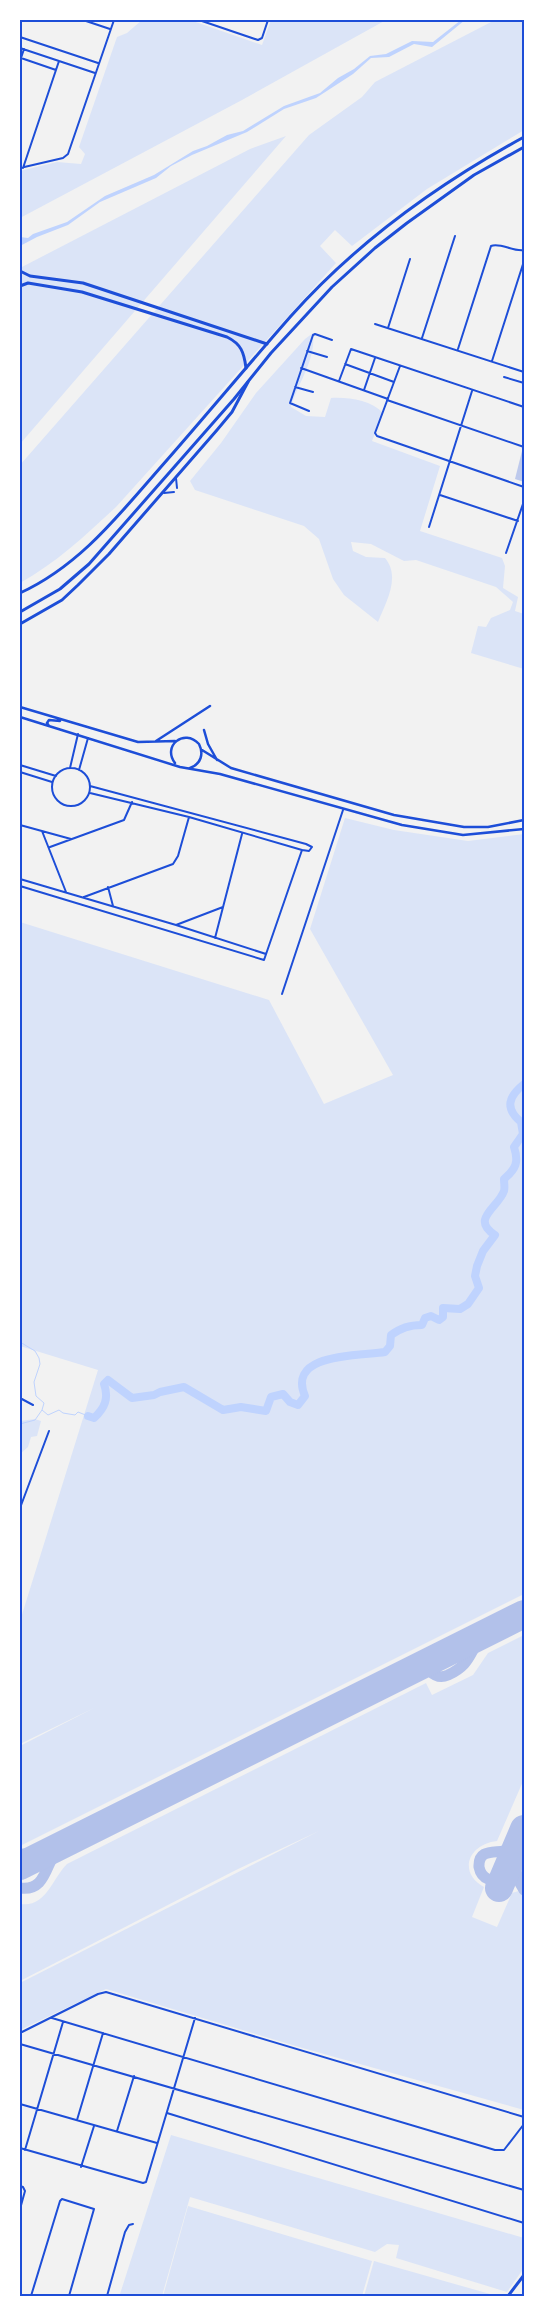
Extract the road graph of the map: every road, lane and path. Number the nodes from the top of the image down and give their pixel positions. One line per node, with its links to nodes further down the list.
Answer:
1 (83, 20): 5 (street)
2 (114, 20): 5 (street)
3 (199, 20): 4 (street)
4 (268, 20)
5 (110, 29): 11 (street)
6 (20, 37): 11 (street)
7 (20, 48): 8 (street)
8 (24, 49): 9 (street); 10 (street)
9 (20, 60): 12 (street)
10 (59, 61): 12 (street); 13 (street)
11 (98, 63): 13 (street)
12 (56, 70): 16 (street)
13 (95, 73): 16 (street)
14 (524, 137): 27 (main road)
15 (524, 147): 40 (main road)
16 (21, 168)
17 (455, 236): 25 (street)
18 (524, 250): 28 (street)
19 (410, 259): 24 (street)
20 (524, 261): 32 (street)
21 (20, 271): 27 (main road)
22 (20, 286): 36 (main road)
23 (375, 324): 24 (street)
24 (388, 328): 25 (street)
25 (422, 338): 28 (street)
26 (332, 340): 29 (street)
27 (267, 344): 36 (main road)
28 (458, 350): 32 (street)
29 (307, 351): 30 (street); 35 (street)
30 (327, 357)
31 (375, 358): 33 (street); 34 (street); 38 (street)
32 (492, 361): 37 (street)
33 (344, 364): 38 (street); 41 (street)
34 (400, 366): 42 (street); 46 (street)
35 (302, 368): 41 (street); 44 (street)
36 (246, 369): 64 (main road)
37 (524, 372)
38 (370, 374): 42 (street); 45 (street)
39 (504, 377): 43 (street)
40 (249, 381): 54 (main road); 65 (main road)
41 (339, 381): 45 (street)
42 (394, 382): 48 (street)
43 (524, 382)
44 (295, 387): 47 (street); 50 (street)
45 (364, 390): 48 (street)
46 (472, 391): 49 (street); 51 (street)
47 (313, 392)
48 (388, 400): 51 (street); 53 (street)
49 (524, 407)
50 (309, 411)
51 (462, 426): 52 (street); 53 (street)
52 (524, 447)
53 (450, 462): 55 (street); 59 (street)
54 (176, 477): 56 (street); 58 (main road)
55 (524, 486)
56 (177, 488)
57 (174, 492): 58 (street)
58 (161, 493): 66 (main road)
59 (440, 495): 61 (street); 62 (street)
60 (524, 501): 61 (street)
61 (518, 521): 63 (street)
62 (429, 526)
63 (506, 553)
64 (20, 593)
65 (20, 612)
66 (20, 624)
67 (210, 706): 76 (street)
68 (20, 707): 70 (street)
69 (20, 717): 71 (street)
70 (62, 720): 71 (street); 76 (street)
71 (49, 726): 73 (street)
72 (204, 730): 78 (street)
73 (78, 734): 74 (street); 81 (street)
74 (89, 737): 80 (street); 83 (street)
75 (175, 741): 76 (street); 77 (street); 80 (street)
76 (155, 742)
77 (202, 750): 78 (street); 82 (street)
78 (218, 761): 94 (street)
79 (20, 765): 85 (street)
80 (176, 765): 82 (street)
81 (70, 768): 83 (street); 85 (street)
82 (188, 768): 92 (street)
83 (79, 770): 87 (street)
84 (20, 772): 86 (street)
85 (56, 776): 86 (street)
86 (52, 782): 88 (street)
87 (90, 786): 88 (street); 90 (street)
88 (90, 793): 89 (street)
89 (132, 802): 91 (street); 100 (street)
90 (162, 805): 91 (street); 99 (street)
91 (161, 810): 93 (street)
92 (343, 810): 96 (street); 120 (street)
93 (189, 817): 98 (street); 106 (street)
94 (524, 820)
95 (20, 825): 97 (street)
96 (524, 829)
97 (42, 831): 100 (street); 102 (street)
98 (243, 833): 101 (street); 113 (street)
99 (274, 835): 101 (street); 103 (street)
100 (72, 839): 102 (street)
101 (272, 842): 103 (street)
102 (50, 847): 108 (street)
103 (302, 850): 119 (street)
104 (20, 879): 107 (street)
105 (20, 886): 109 (street)
106 (108, 887): 110 (street); 111 (street)
107 (56, 889): 108 (street); 109 (street)
108 (66, 892): 110 (street)
109 (54, 896): 114 (street)
110 (82, 897): 111 (street)
111 (113, 906): 112 (street)
112 (120, 908): 114 (street); 115 (street)
113 (223, 908): 115 (street); 117 (street)
114 (117, 916): 118 (street)
115 (176, 925): 116 (street)
116 (207, 935): 117 (street); 118 (street)
117 (215, 938): 119 (street)
118 (205, 942): 119 (street)
119 (266, 954)
120 (282, 994)
121 (20, 1398): 122 (street)
122 (33, 1405)
123 (49, 1431): 124 (street)
124 (20, 1508)
125 (52, 2018): 126 (street); 127 (street); 128 (street)
126 (195, 2018): 132 (street); 139 (street)
127 (63, 2022): 129 (street); 131 (street)
128 (20, 2033)
129 (103, 2033): 132 (street); 133 (street)
130 (20, 2044): 131 (street)
131 (53, 2054): 133 (street); 137 (street)
132 (183, 2057): 135 (street); 141 (street)
133 (94, 2065): 134 (street); 140 (street)
134 (134, 2076): 135 (street); 143 (street)
135 (174, 2088): 138 (street); 149 (street)
136 (20, 2104): 137 (street)
137 (37, 2109): 140 (street); 146 (street)
138 (167, 2113): 144 (street); 151 (street)
139 (524, 2117)
140 (76, 2120): 142 (street)
141 (524, 2124)
142 (94, 2126): 143 (street); 147 (street)
143 (117, 2132): 144 (street)
144 (158, 2143): 147 (street)
145 (20, 2148): 146 (street)
146 (25, 2150): 147 (street)
147 (81, 2166)
148 (20, 2186): 150 (street)
149 (524, 2190)
150 (20, 2209)
151 (524, 2223)
152 (133, 2224): 156 (street)
153 (524, 2275): 157 (main road)
154 (31, 2296): 155 (street)
155 (69, 2296)
156 (106, 2296)
157 (508, 2296)

